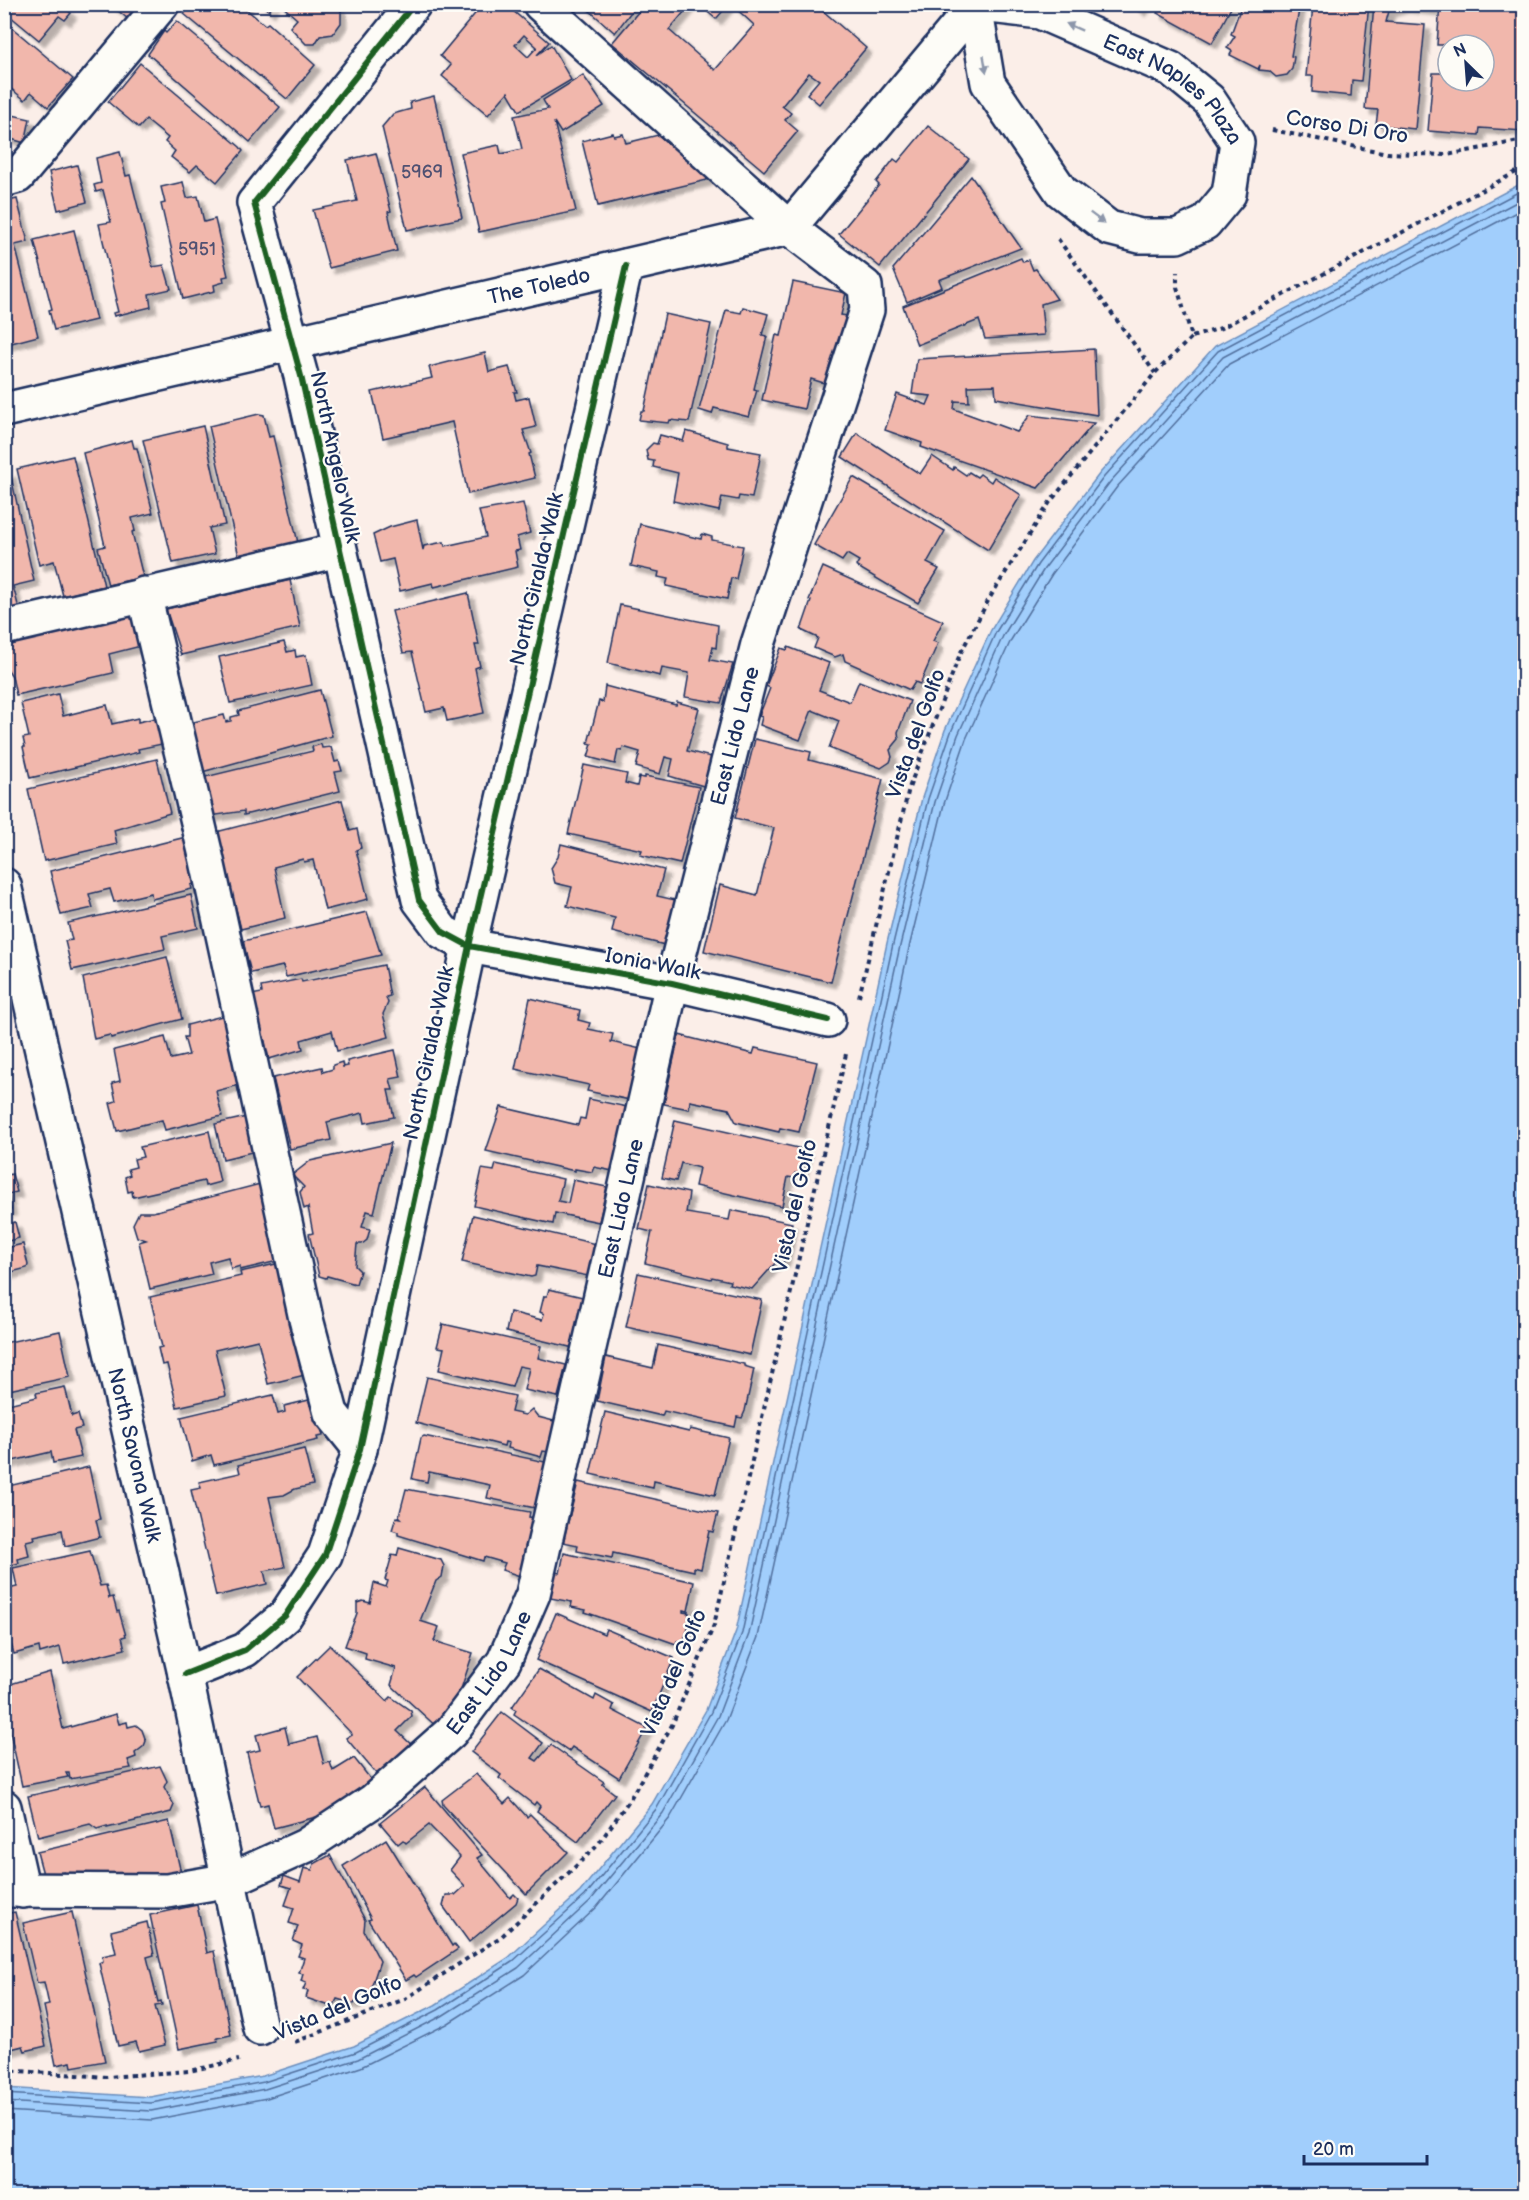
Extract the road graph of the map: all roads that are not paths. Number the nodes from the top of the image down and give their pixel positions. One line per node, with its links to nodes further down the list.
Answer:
1 (162, 4): 5 (street)
2 (414, 4): 8 (street, North Angelo Walk)
3 (540, 4): 6 (street, East Lido Lane)
4 (974, 5): 4 (street, East Naples Plaza, one-way to 4); 6 (street)
5 (4, 180)
6 (789, 228): 7 (street, The Toledo); 15 (street, East Lido Lane)
7 (626, 266): 8 (street, The Toledo); 14 (street, North Giralda Walk)
8 (292, 343): 9 (street, The Toledo); 10 (street, North Angelo Walk)
9 (4, 410)
10 (339, 550): 11 (street); 14 (street, North Angelo Walk)
11 (144, 594): 12 (street); 17 (street)
12 (4, 628)
13 (4, 885): 18 (street, North Savona Walk)
14 (470, 946): 15 (street, Ionia Walk); 17 (street, North Giralda Walk)
15 (672, 983): 16 (street, Ionia Walk); 20 (street, East Lido Lane)
16 (828, 1020)
17 (360, 1449): 18 (street, North Giralda Walk)
18 (185, 1674): 20 (street, North Savona Walk)
19 (4, 1807): 21 (street)
20 (230, 1880): 21 (street, East Lido Lane); 22 (street, North Savona Walk)
21 (14, 1891)
22 (260, 2028)

